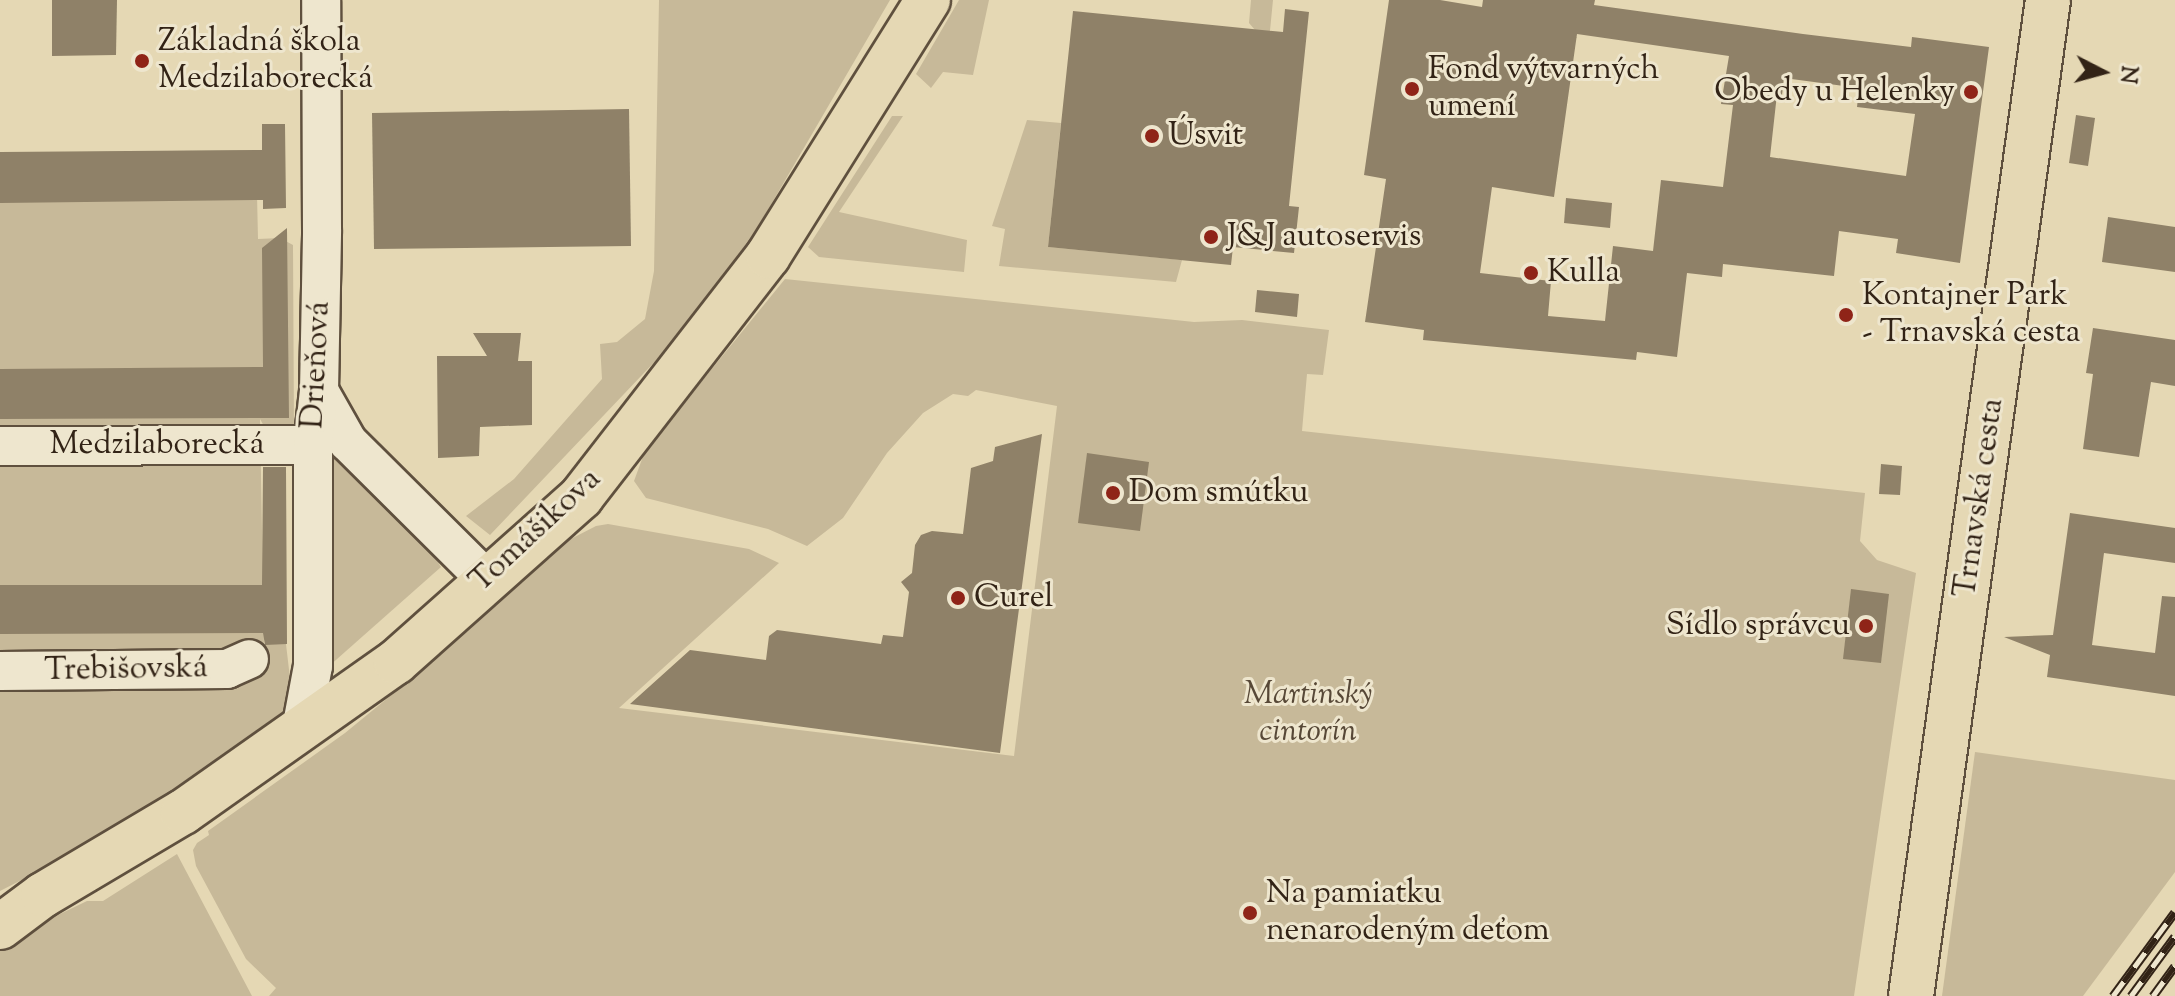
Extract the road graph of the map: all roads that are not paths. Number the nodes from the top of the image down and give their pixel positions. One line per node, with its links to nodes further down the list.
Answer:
1 (321, 0): 4 (street, Drieňová)
2 (928, 0): 7 (main road, Tomášikova)
3 (2048, 0): 14 (main road, Trnavská cesta)
4 (319, 391): 5 (street, Drieňová); 7 (street)
5 (313, 445): 6 (street, Medzilaborecká); 10 (street, Drieňová)
6 (0, 446)
7 (486, 579): 10 (main road, Tomášikova)
8 (249, 659): 9 (street, Trebišovská)
9 (0, 671)
10 (301, 730): 11 (main road, Tomášikova)
11 (43, 895): 12 (main road, Tomášikova); 13 (main road, Tomášikova)
12 (0, 903)
13 (0, 927)
14 (1911, 996)

